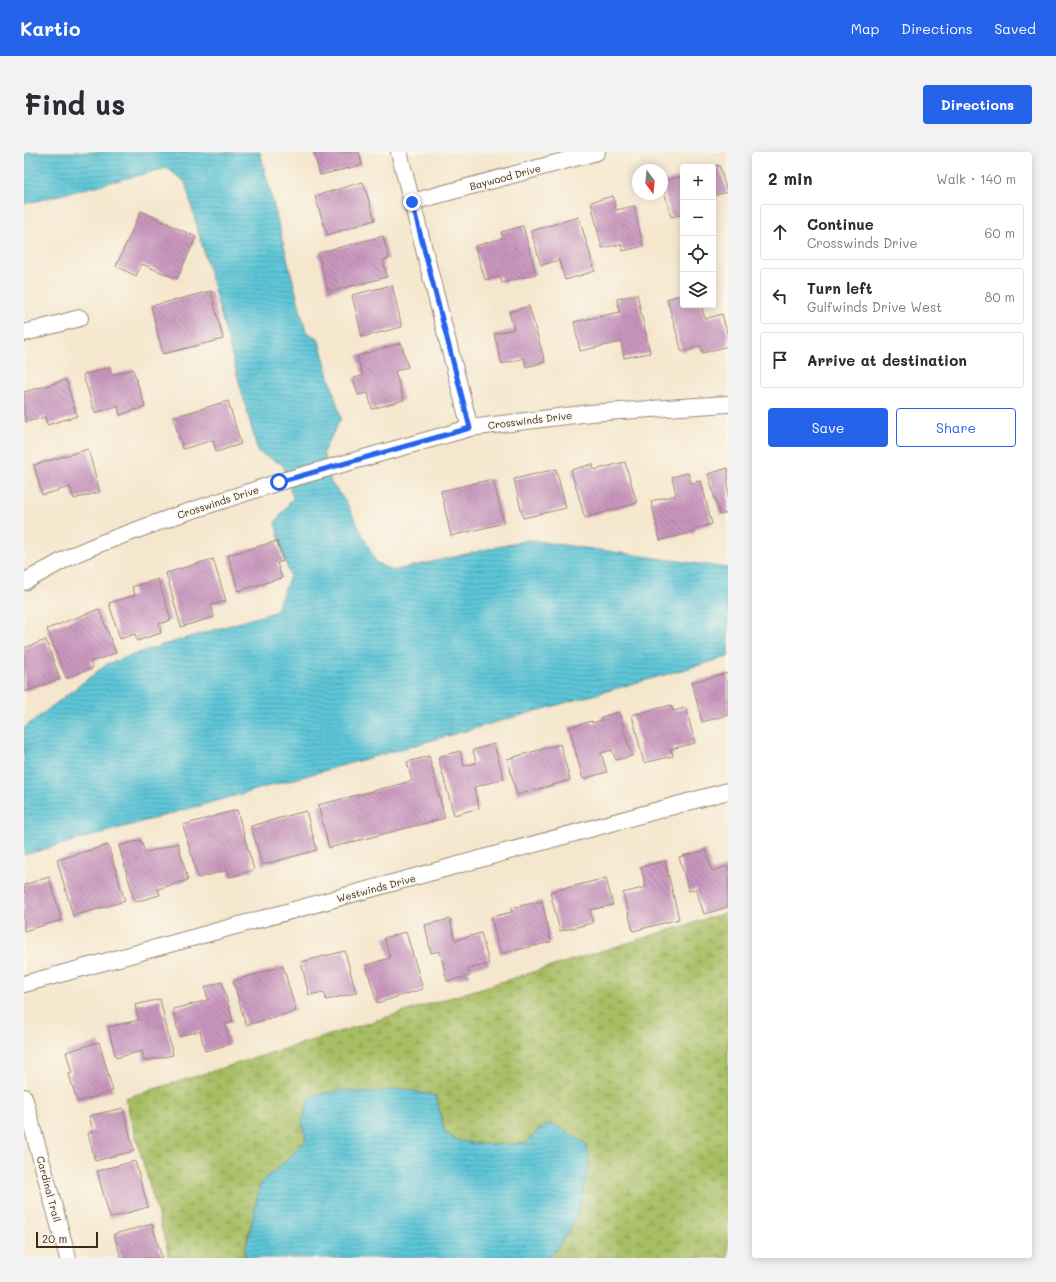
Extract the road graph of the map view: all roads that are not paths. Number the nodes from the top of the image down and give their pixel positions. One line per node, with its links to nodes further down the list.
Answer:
1 (399, 152): 3 (street)
2 (597, 152): 3 (street, Baywood Drive)
3 (412, 202): 7 (street)
4 (80, 318): 5 (street)
5 (24, 333)
6 (728, 404): 7 (street, Crosswinds Drive)
7 (470, 428): 8 (street, Crosswinds Drive)
8 (24, 582)
9 (728, 791): 10 (street, Westwinds Drive)
10 (24, 984)
11 (24, 1097): 12 (street, Cardinal Trail)
12 (68, 1258)

